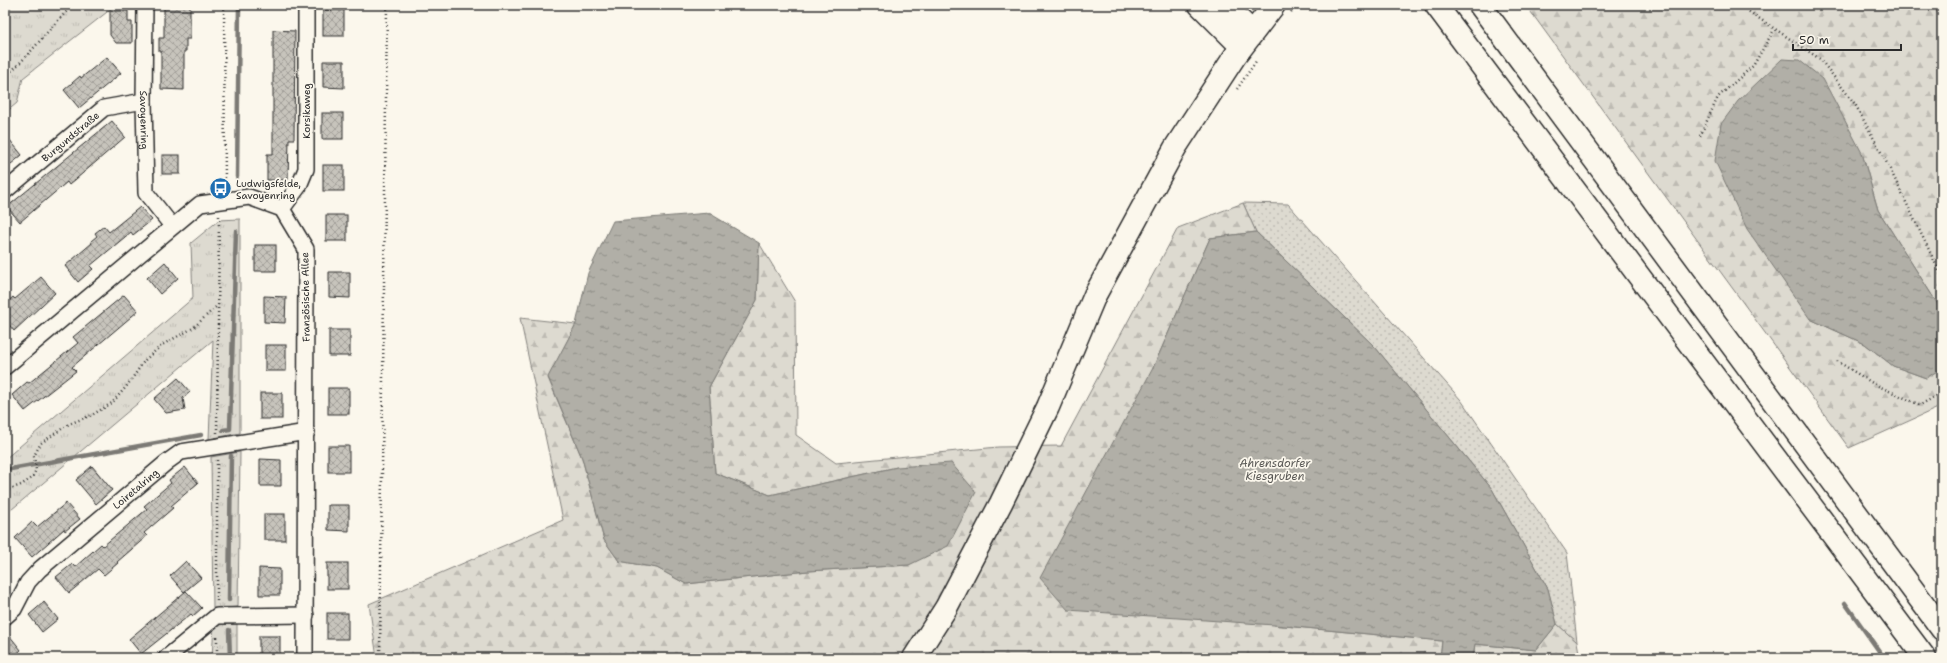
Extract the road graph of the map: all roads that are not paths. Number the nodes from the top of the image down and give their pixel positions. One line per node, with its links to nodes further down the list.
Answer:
1 (145, 5): 9 (street, Savoyenring)
2 (306, 5): 11 (street, Korsikaweg)
3 (1200, 5): 8 (main road)
4 (1224, 5): 8 (main road)
5 (1436, 5): 21 (main road)
6 (1480, 5): 17 (main road)
7 (1281, 11): 8 (main road)
8 (1251, 45): 20 (main road)
9 (144, 101): 10 (street, Burgundstraße); 12 (street, Savoyenring)
10 (5, 191)
11 (282, 209): 12 (street); 14 (street, Französische Allee)
12 (172, 226): 13 (street)
13 (5, 367)
14 (307, 432): 15 (street, Französische Allee); 16 (street, Loiretalring)
15 (306, 615): 18 (street); 19 (street, Französische Allee)
16 (5, 617)
17 (1942, 629)
18 (166, 658)
19 (305, 658)
20 (914, 658)
21 (1925, 658)

